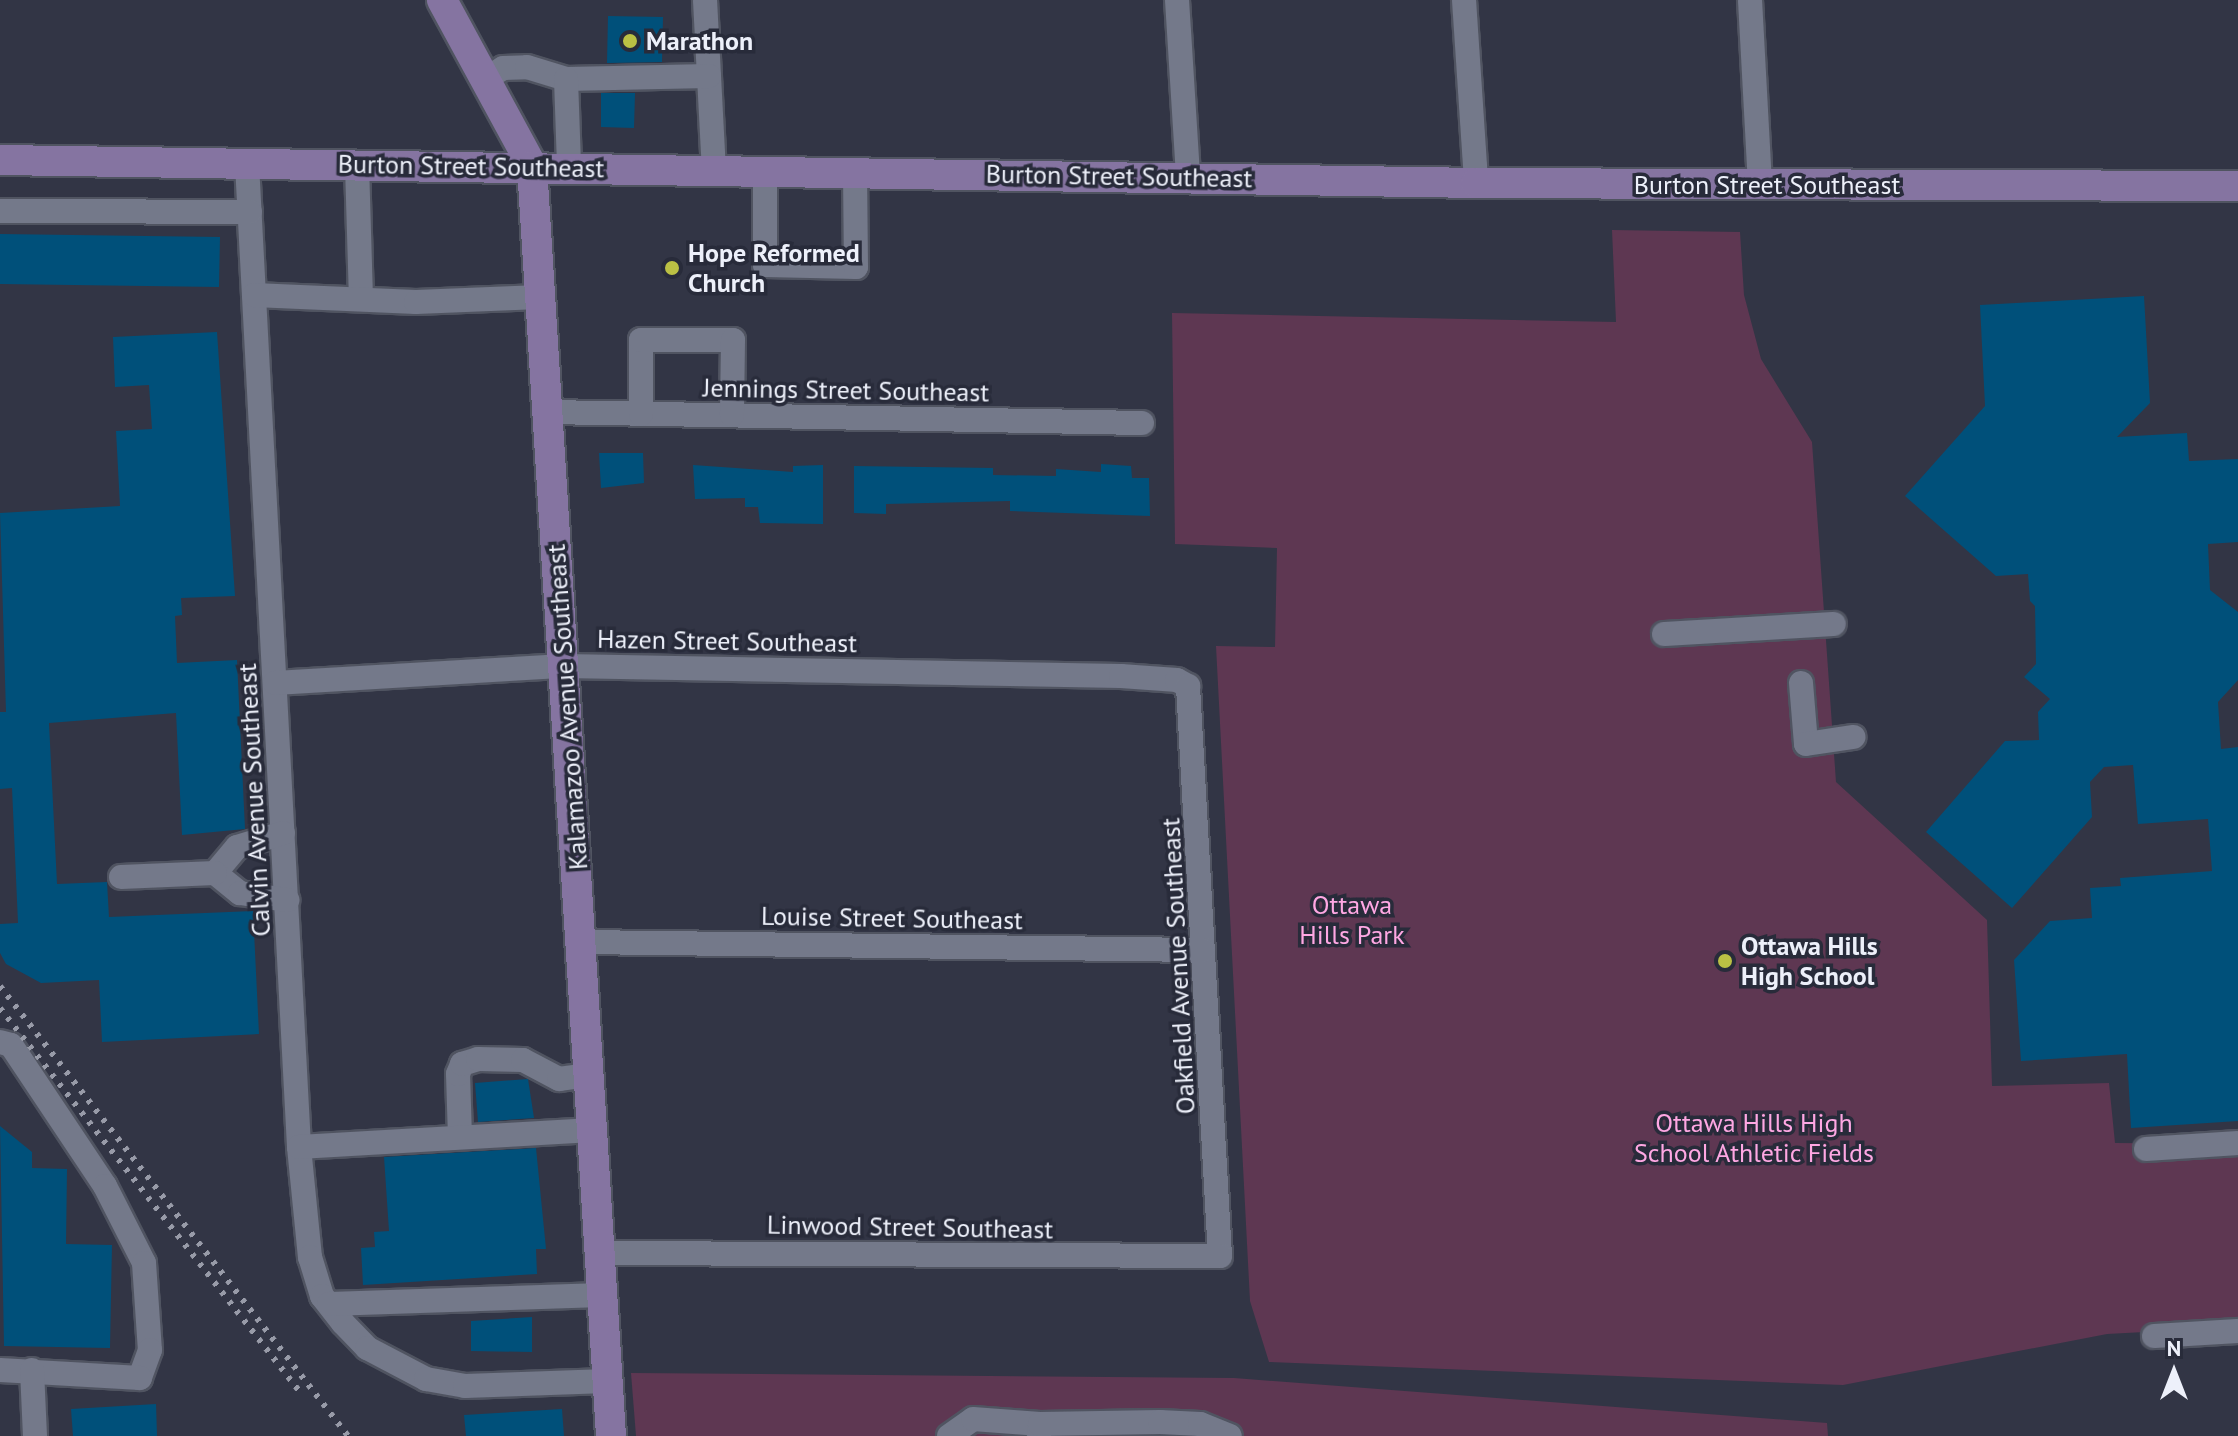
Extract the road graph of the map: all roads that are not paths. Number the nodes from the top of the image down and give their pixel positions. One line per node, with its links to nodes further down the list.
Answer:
1 (442, 0): 7 (main road, Kalamazoo Avenue Southeast)
2 (705, 0): 6 (street)
3 (1177, 0): 17 (street)
4 (1464, 0): 18 (street)
5 (1750, 0): 19 (street)
6 (709, 76): 8 (street); 14 (street)
7 (485, 79): 8 (street); 12 (main road, Kalamazoo Avenue Southeast)
8 (566, 79): 13 (street)
9 (0, 160): 10 (main road, Burton Street Southeast)
10 (247, 164): 11 (main road, Burton Street Southeast); 22 (street, Calvin Avenue Southeast)
11 (357, 165): 12 (main road, Burton Street Southeast); 25 (street)
12 (532, 166): 13 (main road, Burton Street Southeast); 24 (main road, Kalamazoo Avenue Southeast)
13 (569, 167): 14 (main road, Burton Street Southeast)
14 (714, 169): 15 (main road, Burton Street Southeast)
15 (765, 170): 16 (main road, Burton Street Southeast); 16 (street)
16 (855, 172): 17 (main road, Burton Street Southeast)
17 (1188, 177): 18 (main road, Burton Street Southeast)
18 (1476, 183): 19 (main road, Burton Street Southeast)
19 (1760, 186): 20 (main road, Burton Street Southeast)
20 (2238, 186)
21 (0, 211): 22 (street)
22 (250, 212): 23 (street, Calvin Avenue Southeast)
23 (254, 295): 25 (street); 34 (street, Calvin Avenue Southeast)
24 (540, 297): 25 (street); 26 (main road, Kalamazoo Avenue Southeast)
25 (361, 299)
26 (548, 412): 27 (street, Jennings Street Southeast); 32 (main road, Kalamazoo Avenue Southeast)
27 (641, 414): 28 (street, Jennings Street Southeast); 28 (street)
28 (732, 415): 29 (street, Jennings Street Southeast)
29 (1142, 423)
30 (1834, 624): 31 (street)
31 (1664, 634)
32 (564, 666): 33 (street, Hazen Street Southeast); 34 (street, Hazen Street Southeast); 41 (main road, Kalamazoo Avenue Southeast)
33 (1177, 680): 42 (street, Oakfield Avenue Southeast)
34 (275, 683): 37 (street, Calvin Avenue Southeast)
35 (1801, 683): 36 (street)
36 (1853, 737)
37 (283, 833): 38 (street); 40 (street, Calvin Avenue Southeast)
38 (215, 873): 39 (street); 40 (street)
39 (121, 877)
40 (287, 900): 48 (street, Calvin Avenue Southeast)
41 (581, 942): 42 (street, Louise Street Southeast); 44 (main road, Kalamazoo Avenue Southeast)
42 (1203, 950): 51 (street, Oakfield Avenue Southeast)
43 (0, 1042): 57 (street)
44 (589, 1075): 45 (main road, Kalamazoo Avenue Southeast); 46 (street)
45 (593, 1130): 46 (street); 50 (main road, Kalamazoo Avenue Southeast)
46 (460, 1137): 48 (street)
47 (2238, 1143): 49 (street)
48 (299, 1147): 53 (street, Calvin Avenue Southeast)
49 (2146, 1149)
50 (600, 1253): 51 (street, Linwood Street Southeast); 52 (main road, Kalamazoo Avenue Southeast)
51 (1220, 1256)
52 (602, 1295): 53 (street); 58 (main road, Kalamazoo Avenue Southeast)
53 (329, 1304): 58 (street, Calvin Avenue Southeast)
54 (2238, 1331): 55 (street)
55 (2154, 1336)
56 (0, 1370): 57 (street)
57 (32, 1370): 60 (street)
58 (607, 1381): 61 (main road, Kalamazoo Avenue Southeast)
59 (1040, 1430): 62 (street); 63 (street)
60 (35, 1436)
61 (611, 1436)
62 (949, 1436)
63 (1230, 1436)

